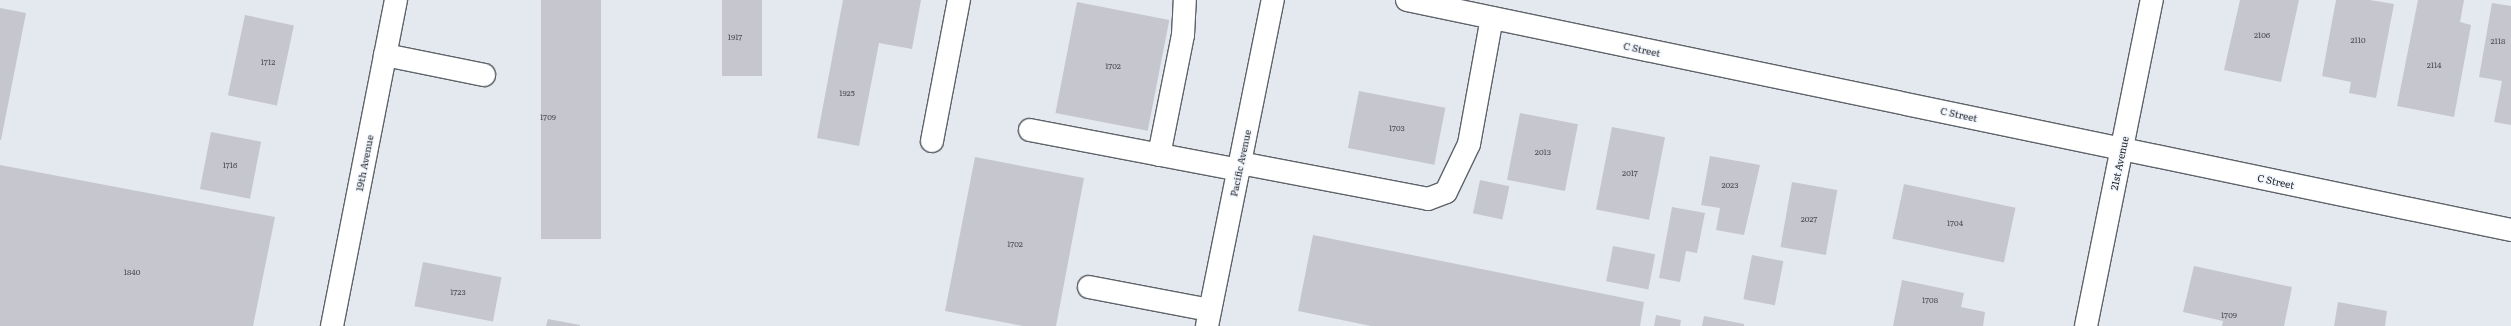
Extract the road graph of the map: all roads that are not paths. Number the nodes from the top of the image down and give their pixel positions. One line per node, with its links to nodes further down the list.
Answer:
1 (396, 0): 8 (street, 19th Avenue)
2 (959, 0): 11 (street)
3 (1185, 0): 13 (street)
4 (1273, 0): 14 (street, Pacific Avenue)
5 (1407, 0): 7 (street, C Street)
6 (2152, 0): 12 (street, 21st Avenue)
7 (1492, 18): 12 (street, C Street); 14 (street)
8 (385, 55): 9 (street); 18 (street, 19th Avenue)
9 (484, 75)
10 (1030, 130): 13 (street)
11 (932, 141)
12 (2122, 148): 15 (street, C Street); 19 (street, 21st Avenue)
13 (1160, 155): 14 (street)
14 (1239, 167): 17 (street, Pacific Avenue)
15 (2511, 230)
16 (1089, 287): 17 (street)
17 (1208, 318)
18 (332, 326)
19 (2086, 326)

